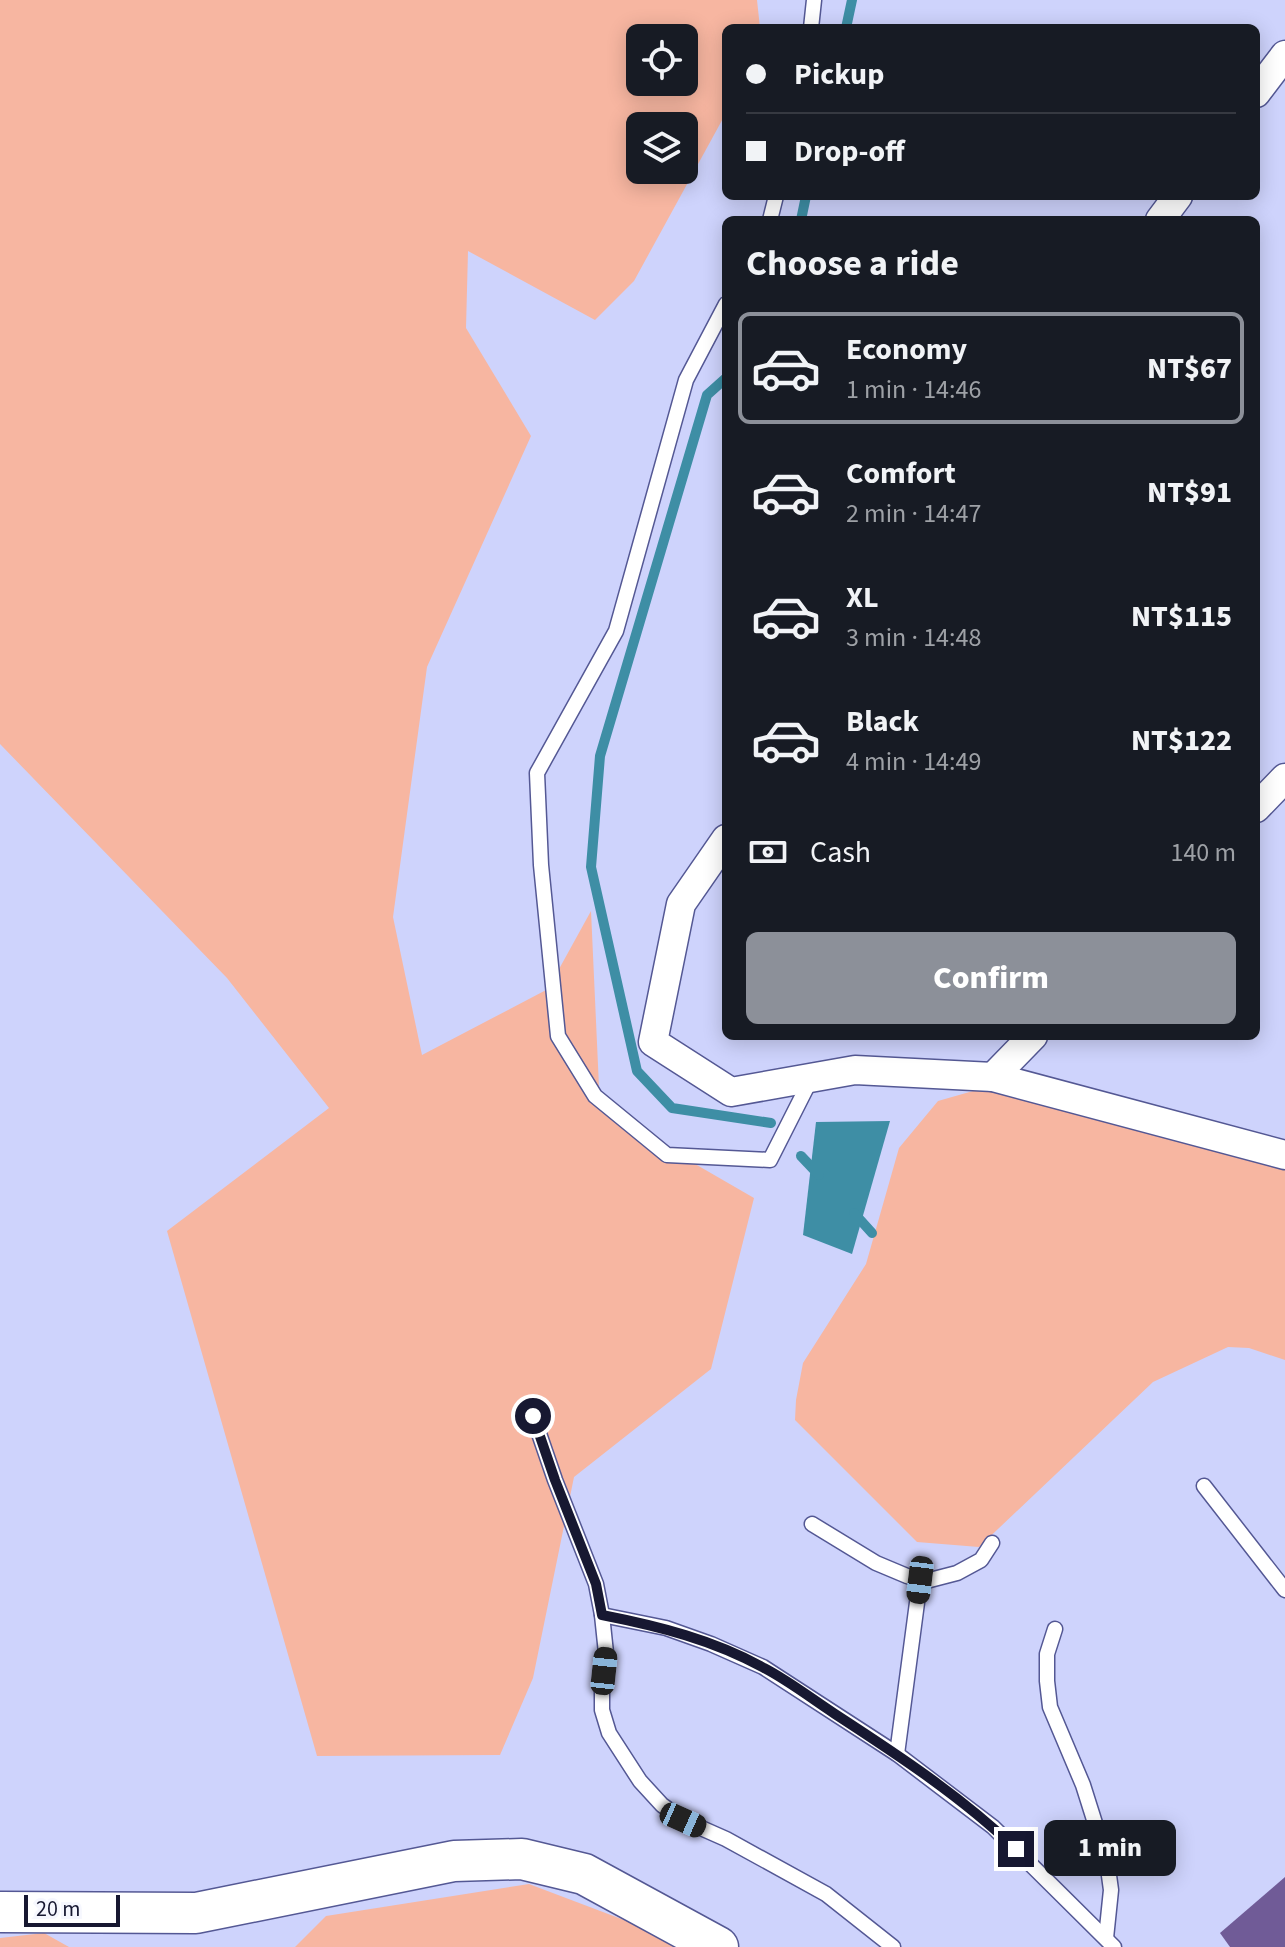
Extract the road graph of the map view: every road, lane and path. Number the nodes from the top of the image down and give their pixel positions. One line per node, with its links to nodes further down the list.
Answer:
1 (814, 0): 2 (lane)
2 (811, 24)
3 (1285, 55): 4 (street)
4 (1260, 88)
5 (722, 312): 10 (lane)
6 (1285, 778): 7 (street)
7 (1260, 804)
8 (722, 845): 10 (street)
9 (1029, 1040): 11 (street)
10 (812, 1077): 11 (street)
11 (993, 1077): 12 (street)
12 (1285, 1155)
13 (533, 1416): 19 (lane)
14 (1204, 1486): 18 (lane)
15 (812, 1524): 17 (lane)
16 (992, 1543): 17 (lane)
17 (920, 1580): 21 (lane)
18 (1285, 1590)
19 (602, 1615): 21 (lane); 25 (lane)
20 (1055, 1629): 23 (lane)
21 (897, 1754): 23 (lane)
22 (0, 1912): 24 (street)
23 (1110, 1942)
24 (718, 1947)
25 (893, 1947)

